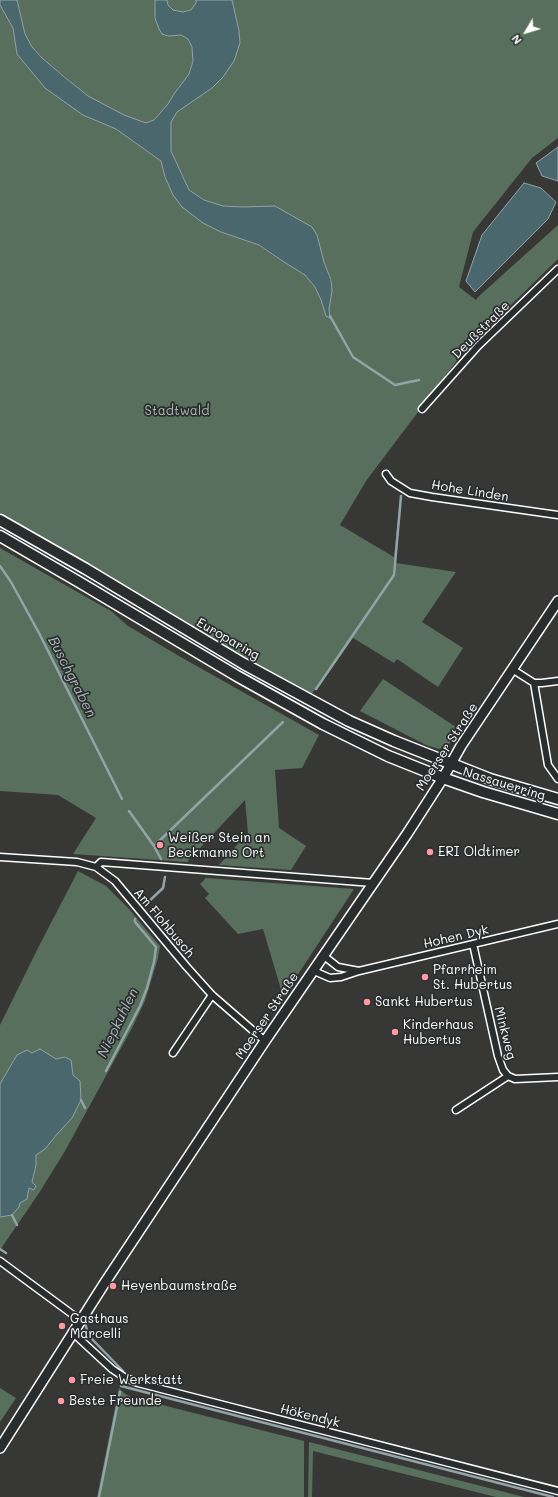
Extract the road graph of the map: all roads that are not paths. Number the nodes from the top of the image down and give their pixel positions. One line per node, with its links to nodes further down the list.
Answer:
1 (558, 269): 2 (street, Deußstraße)
2 (422, 409)
3 (386, 474): 4 (street, Hohe Linden)
4 (558, 516)
5 (0, 520): 11 (main road, Europaring)
6 (0, 536): 12 (main road, Europaring)
7 (558, 601): 8 (main road, Moerser Straße)
8 (512, 669): 10 (street); 11 (main road, Moerser Straße)
9 (558, 681): 10 (street)
10 (534, 683): 13 (street, Nassauerring)
11 (451, 764): 12 (main road, Moerser Straße); 14 (main road, Nassauerring)
12 (443, 778): 15 (main road, Nassauerring); 18 (main road, Moerser Straße)
13 (558, 779)
14 (558, 799)
15 (558, 814)
16 (0, 857): 17 (street, Am Flohbusch)
17 (96, 867): 18 (street, Am Flohbusch); 24 (street, Am Flohbusch)
18 (373, 883): 21 (main road, Moerser Straße)
19 (558, 924): 20 (street, Hohen Dyk)
20 (473, 944): 23 (street, Hohen Dyk); 27 (street, Minkweg)
21 (324, 956): 22 (main road, Moerser Straße); 23 (street, Hohen Dyk)
22 (314, 971): 23 (street, Hohen Dyk); 25 (main road, Moerser Straße)
23 (359, 971)
24 (212, 995): 25 (street, Am Flohbusch); 26 (street)
25 (265, 1041): 31 (main road, Moerser Straße)
26 (173, 1053)
27 (508, 1076): 28 (street, Minkweg); 29 (street)
28 (558, 1077)
29 (456, 1110)
30 (1, 1262): 31 (street)
31 (80, 1320): 32 (main road, Moerser Straße)
32 (72, 1332): 33 (main road, Moerser Straße); 34 (street, Hökendyk)
33 (0, 1448)
34 (558, 1491)

